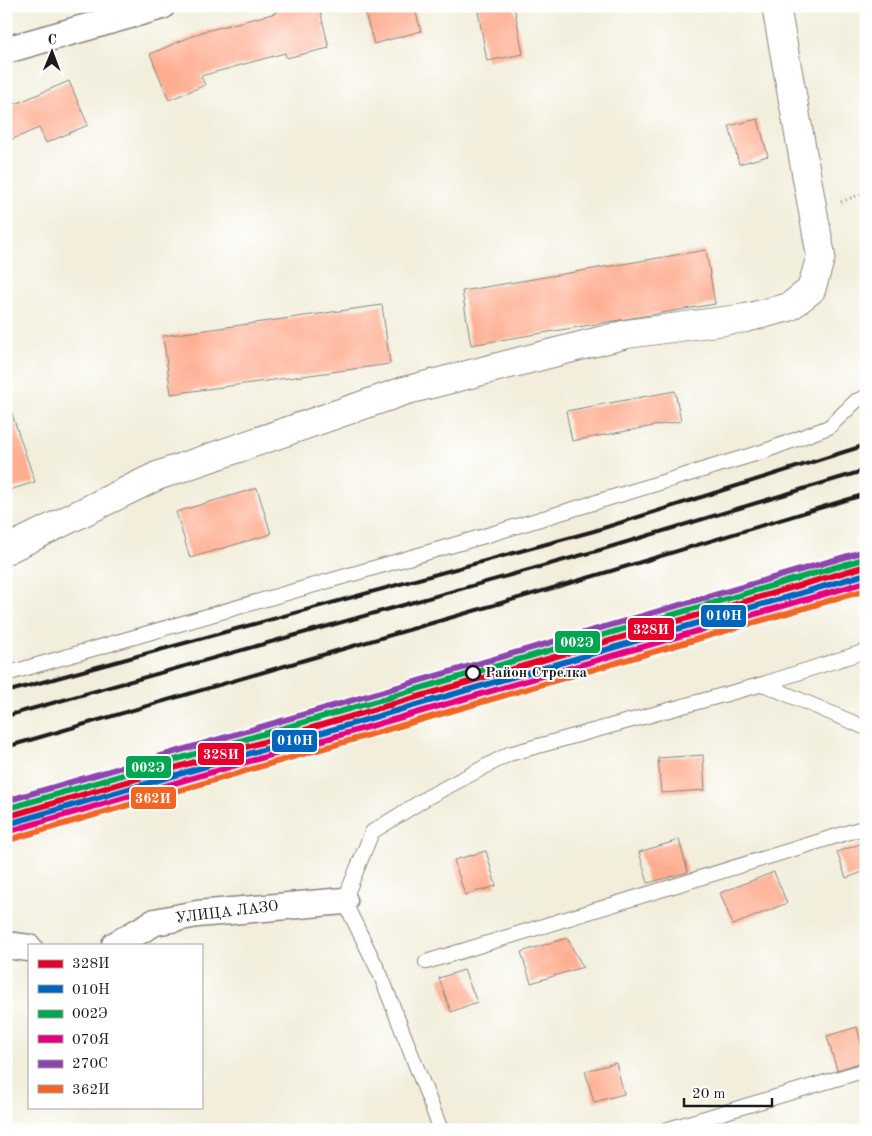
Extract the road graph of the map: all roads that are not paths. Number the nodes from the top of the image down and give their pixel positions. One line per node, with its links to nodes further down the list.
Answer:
1 (162, 6): 3 (street)
2 (776, 6): 5 (street)
3 (6, 50)
4 (866, 398): 7 (lane)
5 (6, 550)
6 (866, 651): 8 (lane)
7 (6, 674)
8 (763, 684): 9 (lane); 11 (lane)
9 (866, 728)
10 (866, 827): 15 (lane)
11 (344, 901): 12 (street, УЛИЦА ЛАЗО); 17 (lane)
12 (118, 944)
13 (6, 945): 14 (street)
14 (28, 948)
15 (426, 962)
16 (866, 1070): 18 (lane)
17 (441, 1130)
18 (665, 1130)

